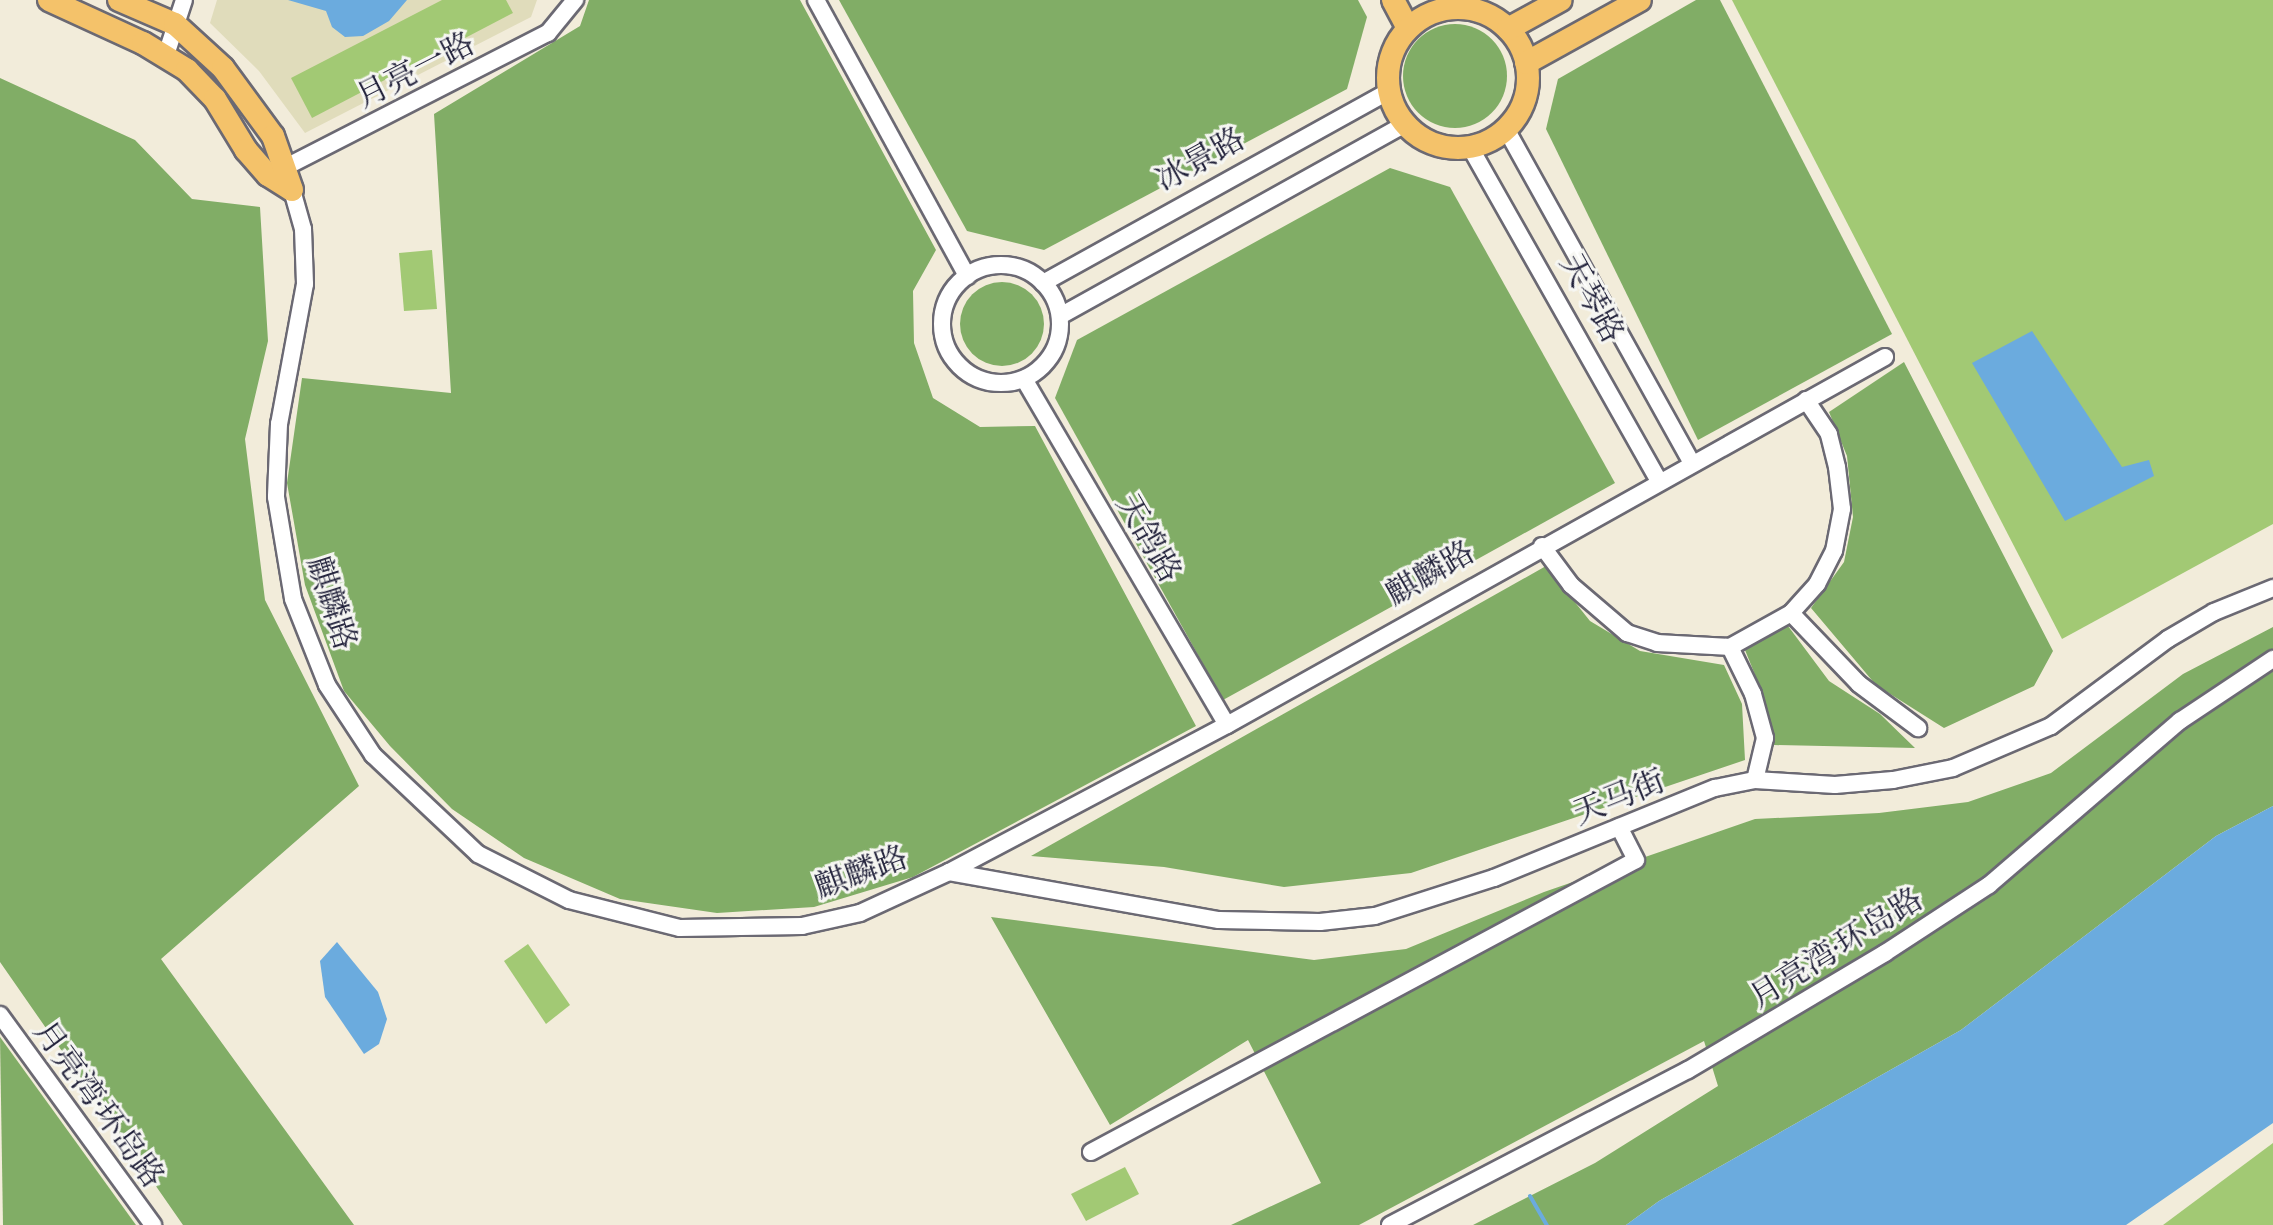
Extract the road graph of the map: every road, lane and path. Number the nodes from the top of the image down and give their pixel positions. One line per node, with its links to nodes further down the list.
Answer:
1 (49, 0): 13 (main road, 麒麟路)
2 (119, 0): 10 (main road, 麒麟路)
3 (184, 0): 10 (street)
4 (575, 0): 19 (street, 月亮一路)
5 (816, 0): 21 (street)
6 (1393, 0): 11 (main road)
7 (1561, 0): 12 (main road)
8 (1640, 0): 14 (main road)
9 (1438, 5): 11 (main road); 12 (main road)
10 (175, 24): 13 (street); 19 (main road, 麒麟路)
11 (1408, 28): 15 (main road)
12 (1508, 29): 14 (main road)
13 (166, 55): 19 (main road, 麒麟路)
14 (1526, 63): 17 (main road)
15 (1389, 91): 16 (main road); 22 (street, 冰景路)
16 (1405, 124): 18 (main road); 23 (street)
17 (1506, 129): 18 (main road); 27 (street, 天琴路)
18 (1470, 147): 28 (street, 天琴路)
19 (278, 171): 20 (main road, 麒麟路)
20 (292, 190): 38 (street, 麒麟路)
21 (967, 276): 22 (street); 25 (street)
22 (1043, 283): 23 (street)
23 (1060, 316): 25 (street)
24 (1885, 357): 26 (street, 麒麟路)
25 (1024, 379): 34 (street, 天鸽路)
26 (1806, 400): 27 (street, 麒麟路); 31 (street)
27 (1692, 463): 28 (street, 麒麟路)
28 (1659, 481): 29 (street, 麒麟路)
29 (1542, 546): 32 (street); 34 (street, 麒麟路)
30 (2273, 588): 36 (street, 天马街)
31 (1791, 613): 32 (street); 35 (street)
32 (1730, 647): 36 (street)
33 (2273, 659): 42 (street, 月亮湾·环岛路)
34 (1227, 725): 38 (street, 麒麟路)
35 (1918, 728)
36 (1755, 780): 37 (street, 天马街)
37 (1619, 827): 38 (street, 天马街); 40 (street)
38 (949, 872)
39 (0, 1015): 41 (street, 月亮湾·环岛路)
40 (1091, 1152)
41 (153, 1225)
42 (1390, 1225)

